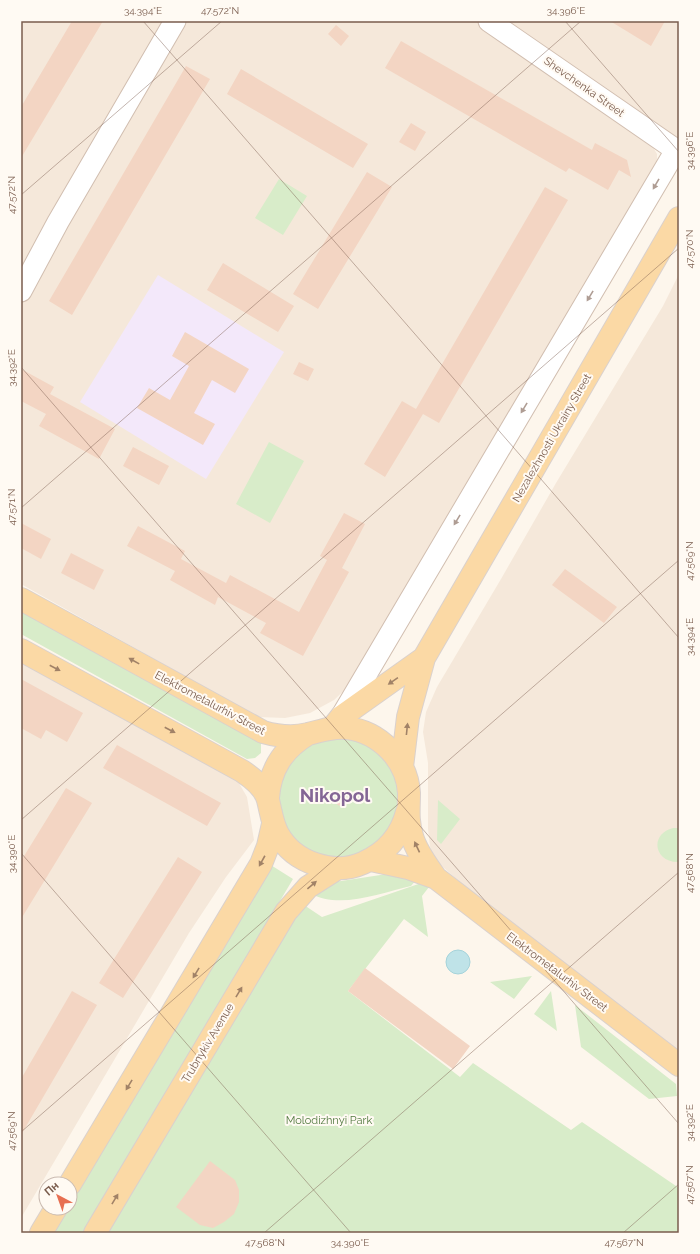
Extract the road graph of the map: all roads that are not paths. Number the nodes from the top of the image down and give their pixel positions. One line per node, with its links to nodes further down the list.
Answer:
1 (175, 21): 5 (street)
2 (489, 21): 3 (street, Shevchenka Street)
3 (677, 150): 9 (street, one-way to 9)
4 (679, 218): 8 (main road, Nezalezhnosti Ukrainy Street)
5 (21, 291)
6 (21, 599): 10 (main road, Elektrometalurhiv Street, one-way to 6)
7 (21, 650): 12 (main road, one-way to 12)
8 (424, 658): 9 (main road, one-way to 9); 11 (main road, one-way to 8)
9 (337, 722): 10 (main road, Elektrometalurhiv Street); 11 (main road, Elektrometalurhiv Street)
10 (308, 734): 12 (main road)
11 (402, 767): 13 (main road, Elektrometalurhiv Street)
12 (268, 798): 14 (main road)
13 (407, 812): 15 (main road); 17 (main road, Elektrometalurhiv Street, one-way to 13)
14 (273, 824): 16 (main road); 19 (main road, one-way to 19)
15 (372, 860): 16 (main road); 17 (main road, Elektrometalurhiv Street)
16 (338, 868): 22 (main road, Trubnykiv Avenue, one-way to 16)
17 (436, 878): 18 (main road, Elektrometalurhiv Street)
18 (679, 1065)
19 (75, 1176)
20 (51, 1216): 21 (main road)
21 (41, 1233)
22 (95, 1233)

